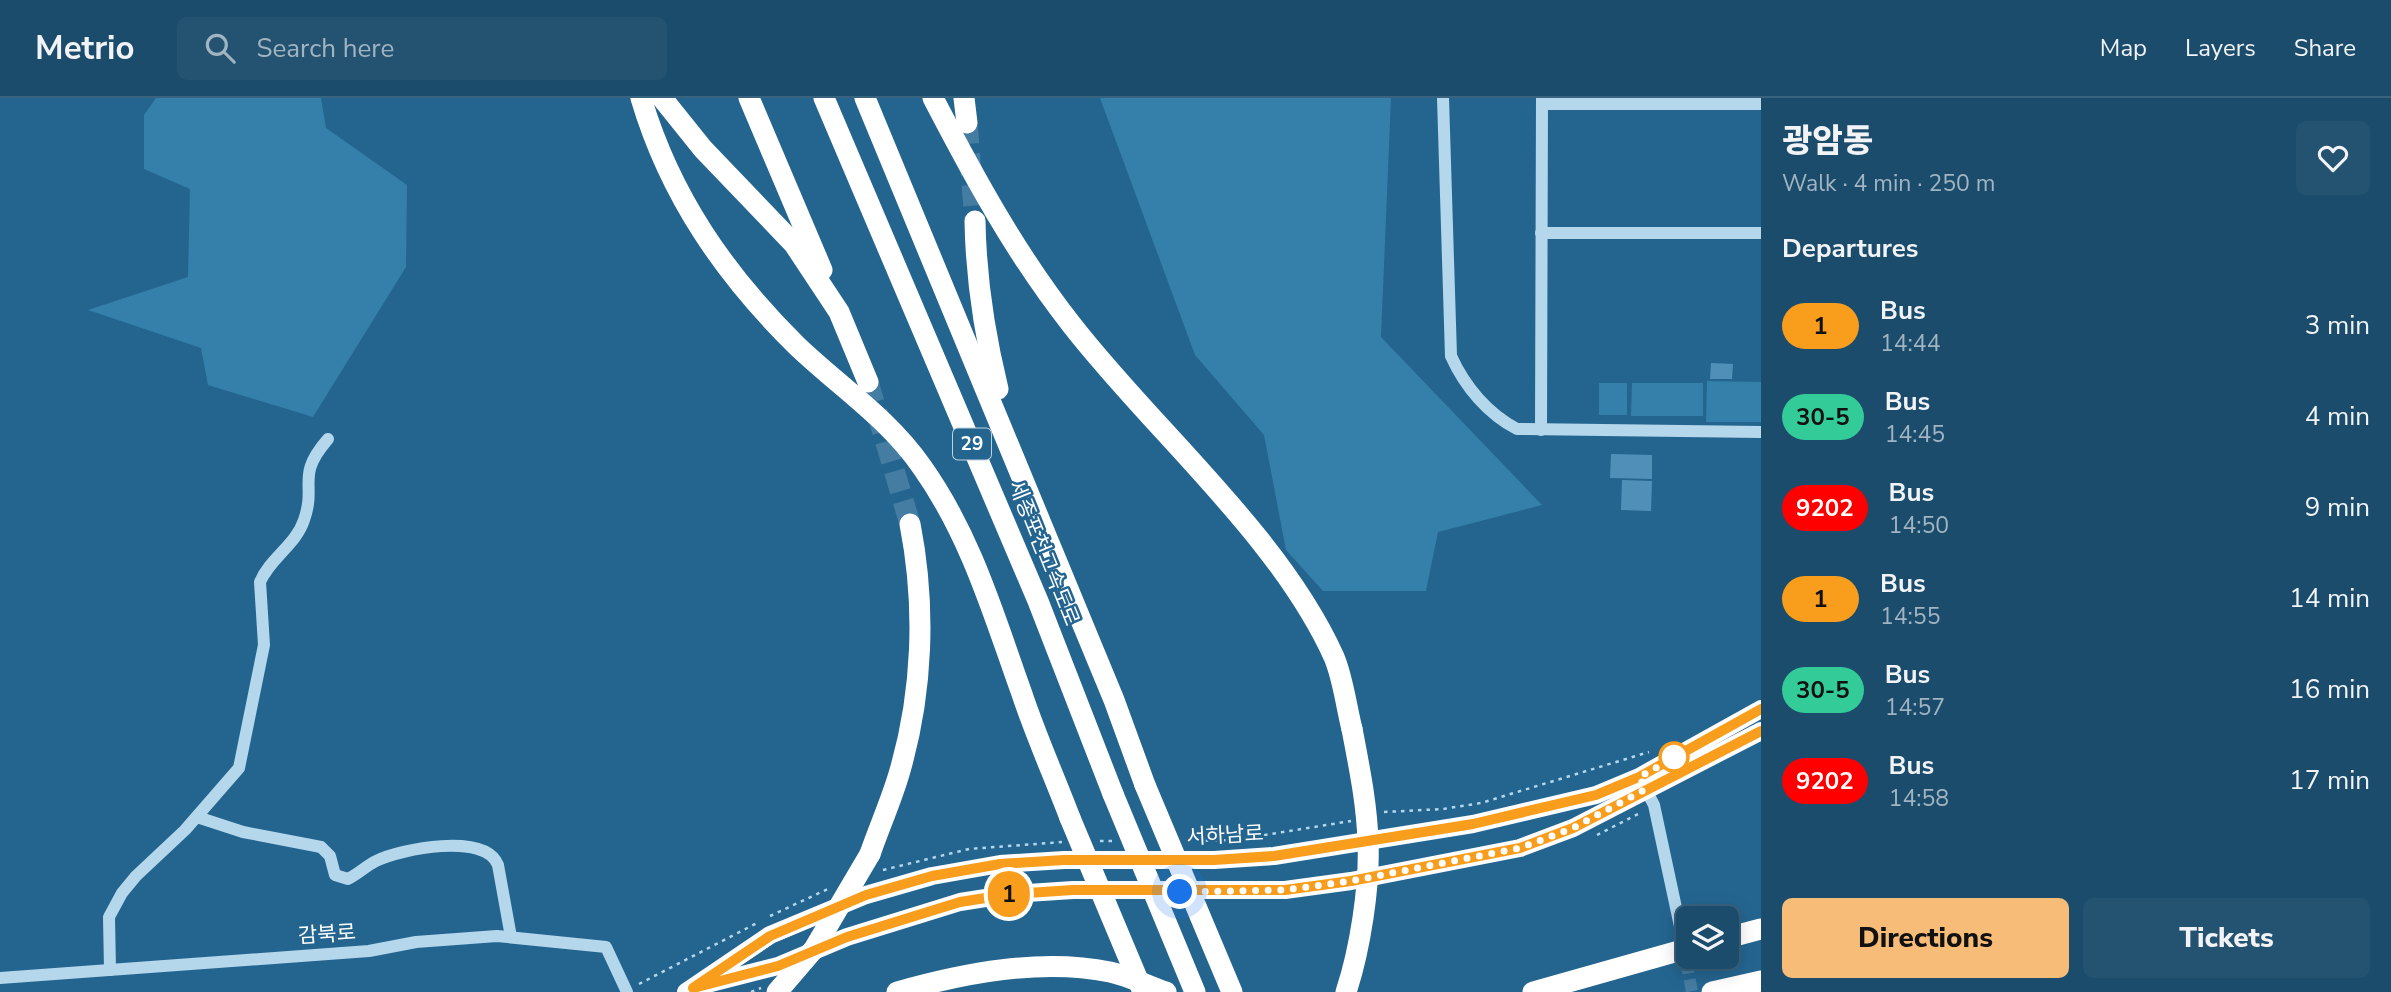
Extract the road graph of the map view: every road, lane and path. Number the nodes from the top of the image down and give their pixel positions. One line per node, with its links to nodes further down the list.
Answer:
1 (641, 98): 47 (highway, bridge)
2 (662, 98): 15 (highway)
3 (749, 98): 15 (highway)
4 (824, 98): 49 (highway, 세종포천고속도로 / 29, bridge)
5 (866, 98): 20 (highway, 세종포천고속도로 / 29)
6 (933, 98): 51 (highway, bridge)
7 (964, 98): 11 (highway)
8 (1443, 98): 17 (street)
9 (1542, 101): 10 (street); 13 (street)
10 (1761, 104)
11 (967, 123)
12 (975, 221): 20 (highway)
13 (1541, 233): 14 (street); 17 (street)
14 (1761, 233)
15 (839, 312): 16 (highway)
16 (868, 382)
17 (1541, 430): 18 (street)
18 (1761, 432)
19 (328, 439): 27 (street)
20 (1015, 458): 50 (highway, 세종포천고속도로 / 29, bridge)
21 (910, 524): 33 (highway)
22 (1761, 709): 25 (main road, 서하남로)
23 (1761, 731): 25 (main road, 서하남로)
24 (1655, 750): 26 (path)
25 (1642, 783): 35 (street); 43 (main road, 서하남로); 43 (main road, 서하남로)
26 (1372, 815)
27 (197, 817): 38 (street); 40 (street)
28 (1358, 818): 31 (path)
29 (1089, 841): 30 (path)
30 (1116, 841)
31 (1181, 841)
32 (1063, 842): 33 (path)
33 (875, 862): 45 (highway, bridge)
34 (833, 887): 44 (path)
35 (1677, 906)
36 (1761, 929): 37 (highway)
37 (1739, 935)
38 (511, 937): 40 (street, 감북로); 44 (street, 감북로)
39 (1676, 943): 52 (highway)
40 (110, 970): 41 (street, 감북로)
41 (0, 978)
42 (1761, 981): 53 (highway)
43 (690, 990)
44 (626, 991)
45 (777, 992)
46 (897, 992): 48 (highway)
47 (1143, 992)
48 (1166, 992)
49 (1195, 992)
50 (1232, 992)
51 (1346, 992)
52 (1533, 992)
53 (1712, 992)

